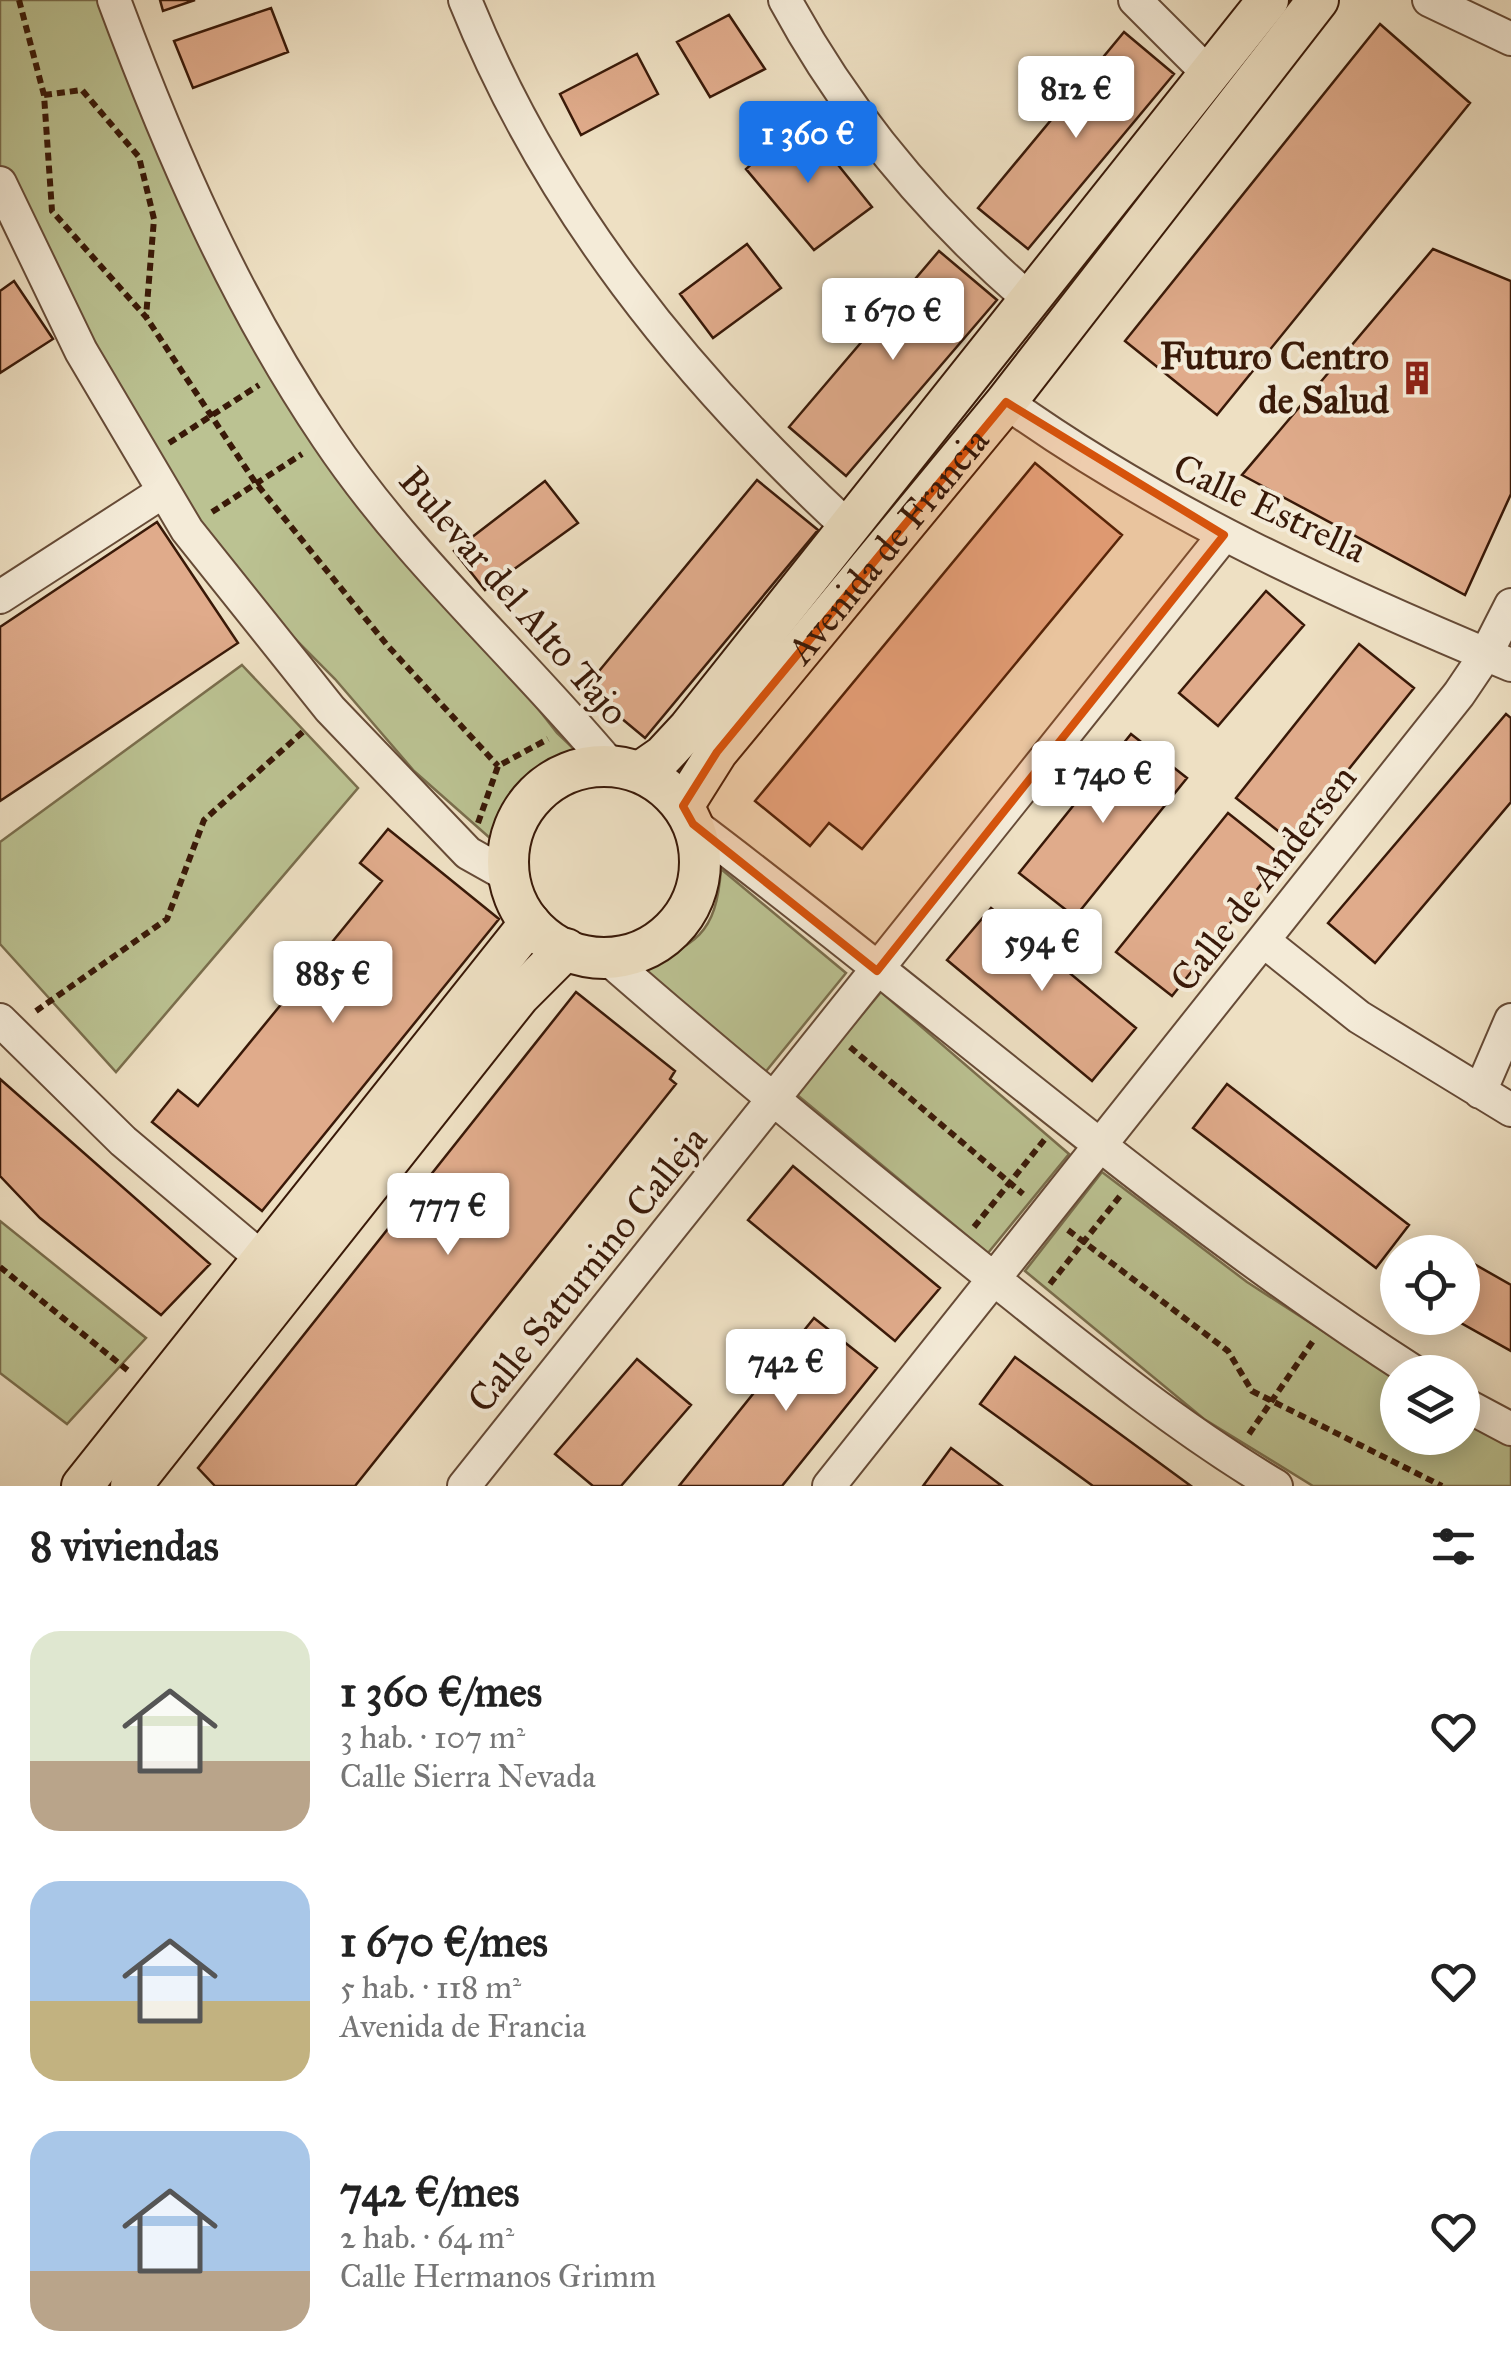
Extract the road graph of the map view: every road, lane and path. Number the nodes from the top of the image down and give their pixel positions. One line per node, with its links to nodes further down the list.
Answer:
1 (19, 0): 11 (path)
2 (114, 0): 15 (street, Bulevar del Alto Tajo)
3 (465, 0): 22 (street)
4 (784, 0): 13 (street)
5 (1135, 0): 10 (street)
6 (1268, 0): 10 (main road, Avenida de Francia)
7 (1318, 0): 16 (main road, Avenida de Francia)
8 (1429, 0): 9 (street)
9 (1511, 39)
10 (1209, 74): 13 (main road, Avenida de Francia)
11 (44, 96): 14 (path); 14 (path)
12 (3, 201): 19 (street)
13 (1029, 299): 22 (main road, Avenida de Francia)
14 (146, 316): 17 (path)
15 (285, 369): 17 (path); 18 (street, Bulevar del Alto Tajo)
16 (1006, 402): 24 (street, Calle Estrella); 32 (main road, Avenida de Francia)
17 (210, 415): 19 (path); 20 (path)
18 (328, 439): 20 (path); 29 (street, Bulevar del Alto Tajo)
19 (144, 461): 21 (street)
20 (254, 482): 23 (path); 30 (path)
21 (161, 493): 23 (street); 25 (street)
22 (847, 526): 31 (main road, Avenida de Francia)
23 (186, 530): 28 (street)
24 (1224, 535): 27 (street, Calle Estrella); 39 (street, Calle Saturnino Calleja)
25 (0, 597)
26 (1511, 605): 27 (street, Calle de Andersen)
27 (1499, 660): 36 (street, Calle de Andersen)
28 (330, 709): 33 (street); 41 (path)
29 (576, 725): 30 (path); 31 (street, Bulevar del Alto Tajo)
30 (498, 766): 33 (path)
31 (625, 769): 32 (main road); 34 (main road)
32 (688, 815): 38 (main road); 39 (street)
33 (468, 853): 34 (street)
34 (509, 876): 35 (main road)
35 (530, 922): 37 (main road); 53 (main road)
36 (1265, 942): 43 (street); 47 (street, Calle de Andersen)
37 (566, 949): 38 (main road); 65 (main road)
38 (606, 958): 44 (street)
39 (877, 971): 42 (street, Calle Saturnino Calleja); 46 (street)
40 (1511, 1020): 43 (street)
41 (4, 1025): 53 (street)
42 (830, 1030): 44 (street, Calle Saturnino Calleja); 49 (path)
43 (1480, 1092): 45 (street)
44 (772, 1102): 52 (street); 66 (street, Calle Saturnino Calleja)
45 (1511, 1110)
46 (1062, 1118): 47 (street); 49 (path)
47 (1098, 1148): 48 (street); 50 (street, Calle de Andersen)
48 (1136, 1175): 51 (path); 57 (street)
49 (1009, 1183): 50 (path); 52 (path)
50 (1048, 1214): 51 (path); 55 (street, Calle de Andersen)
51 (1083, 1242): 56 (path); 60 (path)
52 (956, 1249): 55 (street)
53 (264, 1260): 59 (main road)
54 (0, 1267): 59 (path)
55 (993, 1278): 56 (street); 67 (street, Calle de Andersen)
56 (1030, 1308): 63 (street)
57 (1329, 1318): 58 (street); 60 (path)
58 (1387, 1355)
59 (156, 1394): 64 (main road)
60 (1271, 1402): 63 (path); 69 (path)
61 (1480, 1413): 62 (street)
62 (1511, 1429)
63 (1232, 1460): 68 (street)
64 (82, 1486)
65 (131, 1486)
66 (464, 1486)
67 (828, 1486)
68 (1276, 1486)
69 (1442, 1486)

